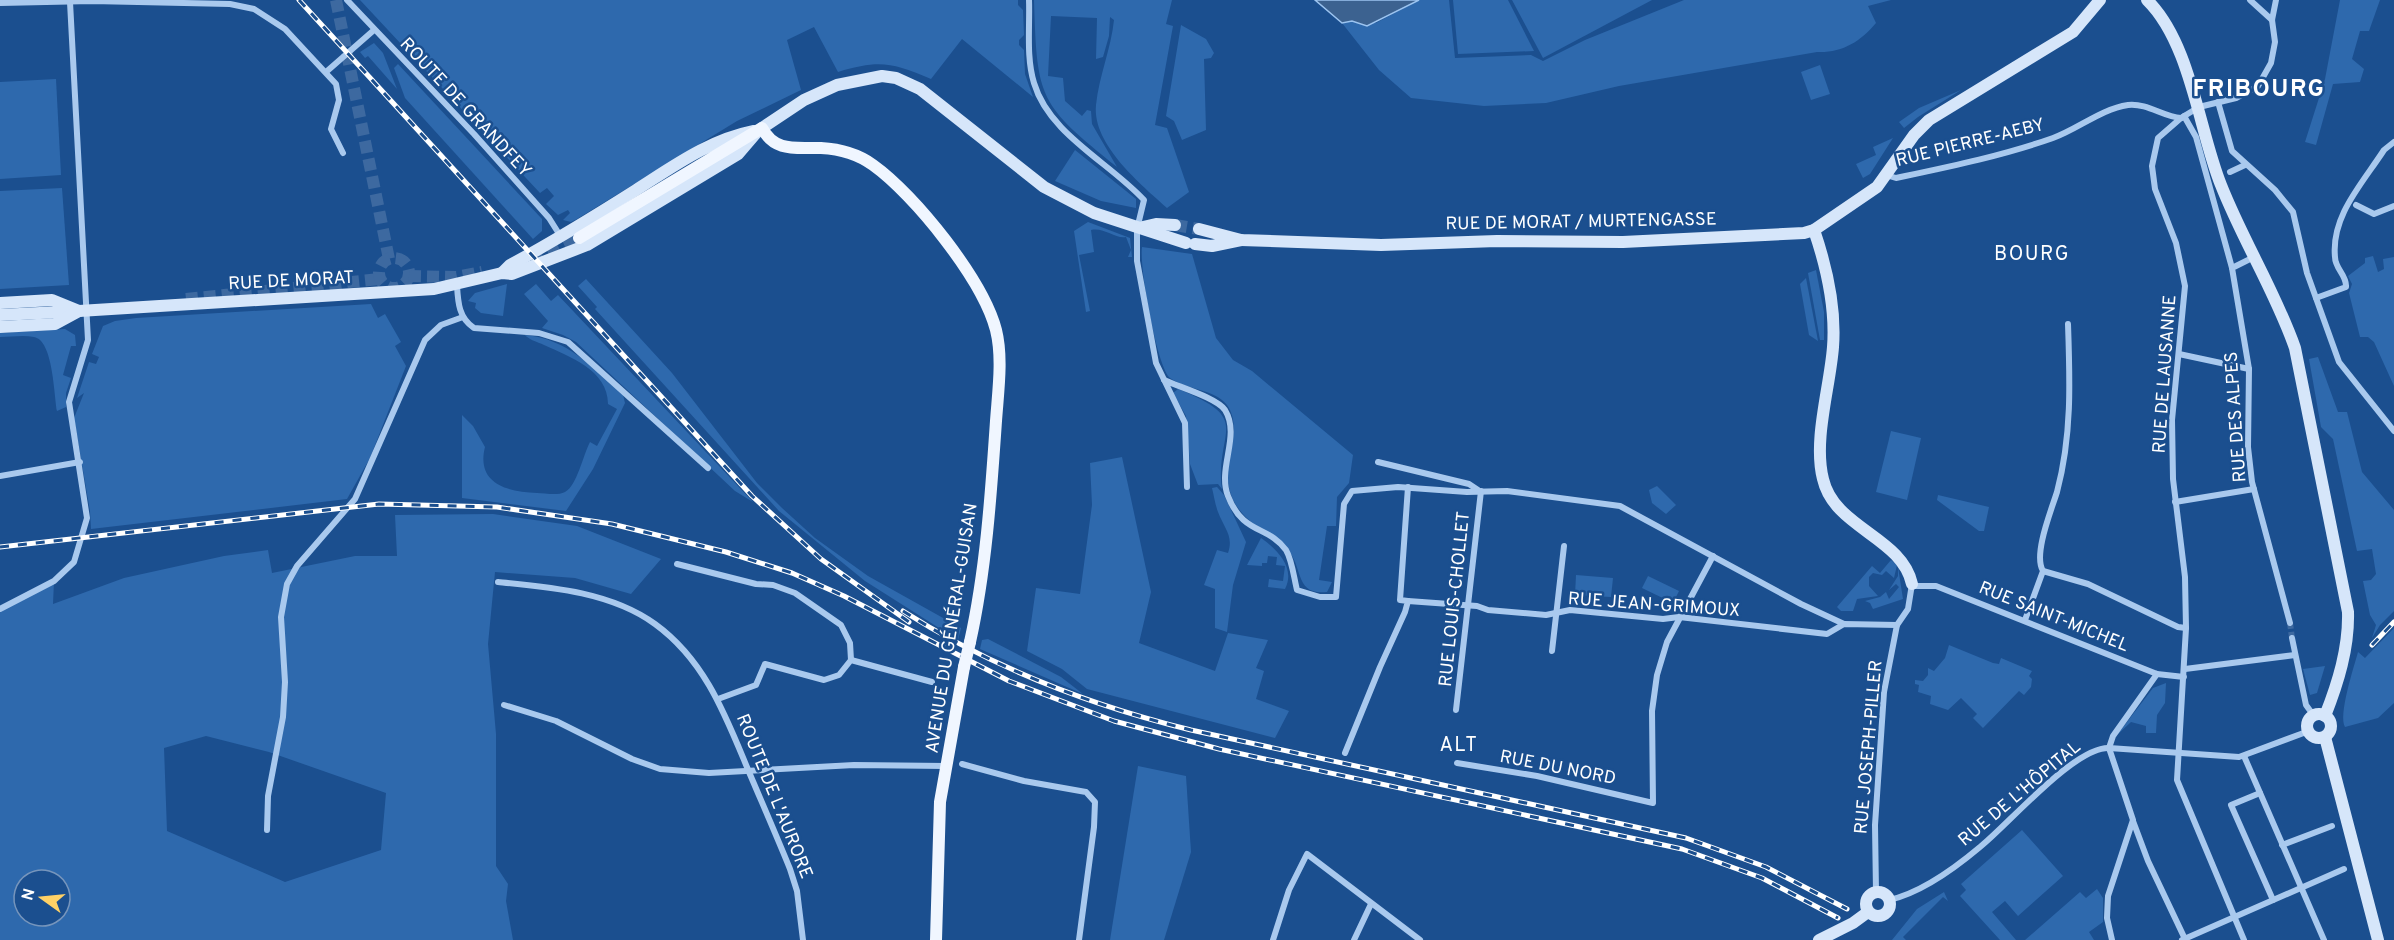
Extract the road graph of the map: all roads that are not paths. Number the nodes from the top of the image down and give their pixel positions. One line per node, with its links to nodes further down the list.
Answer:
1 (347, 0): 10 (street, ROUTE DE GRANDFEY)
2 (1029, 0): 24 (street)
3 (2100, 0): 20 (main road)
4 (2147, 0): 13 (main road)
5 (2250, 0): 9 (street)
6 (2276, 0): 9 (street)
7 (70, 2): 8 (street); 11 (street); 36 (street)
8 (0, 3)
9 (2272, 20): 12 (street, RUE DE LAUSANNE)
10 (374, 30): 11 (street); 27 (street, ROUTE DE GRANDFEY)
11 (326, 72): 17 (street)
12 (2218, 102): 13 (street, RUE DE LAUSANNE); 18 (street)
13 (2199, 107): 14 (street, RUE DE LAUSANNE); 30 (main road)
14 (2182, 117): 20 (street, RUE PIERRE-AEBY); 31 (street, RUE DES ALPES); 42 (street, RUE DE LAUSANNE)
15 (760, 129): 24 (main road, RUE DE MORAT); 27 (main road, RUE DE MORAT); 28 (main road); 32 (main road, RUE DE MORAT); 90 (main road, AVENUE DU GÉNÉRAL-GUISAN, bridge)
16 (2394, 142): 21 (street)
17 (343, 153)
18 (2245, 165): 19 (street); 34 (street)
19 (2230, 172)
20 (1886, 175): 26 (main road)
21 (2353, 203): 22 (street); 34 (street)
22 (2394, 206)
23 (1174, 225): 24 (main road)
24 (1140, 226): 29 (main road); 44 (street)
25 (1199, 229): 29 (main road)
26 (1814, 230): 29 (main road, RUE DE MORAT / MURTENGASSE); 60 (main road)
27 (561, 237): 32 (main road, RUE DE MORAT)
28 (579, 238)
29 (1241, 240)
30 (2256, 256): 31 (street); 81 (main road)
31 (2232, 268): 43 (street, RUE DES ALPES)
32 (502, 273): 33 (main road, RUE DE MORAT)
33 (457, 286): 36 (main road, RUE DE MORAT); 39 (street)
34 (2316, 298): 45 (street)
35 (0, 303): 36 (main road)
36 (83, 310): 41 (main road); 46 (street)
37 (60, 312): 38 (main road)
38 (0, 315)
39 (463, 317): 48 (street); 95 (street)
40 (2068, 324): 58 (street)
41 (0, 327)
42 (2179, 354): 43 (street); 54 (street, RUE DE LAUSANNE)
43 (2249, 369): 52 (street, RUE DES ALPES)
44 (1164, 380): 50 (street); 51 (street)
45 (2394, 431)
46 (80, 462): 49 (street); 63 (street)
47 (1378, 462): 53 (street)
48 (708, 468)
49 (0, 476)
50 (1188, 487)
51 (1408, 487): 53 (street); 61 (street)
52 (2254, 489): 54 (street); 67 (street, RUE DES ALPES)
53 (1480, 490): 56 (street); 62 (street, RUE LOUIS-CHOLLET)
54 (2175, 502): 70 (street, RUE DE LAUSANNE)
55 (1564, 546): 64 (street)
56 (1713, 556): 65 (street); 68 (street)
57 (677, 564): 74 (street)
58 (2043, 571): 66 (street); 70 (street)
59 (498, 582): 78 (street, ROUTE DE L'AURORE)
60 (1912, 585): 66 (street, RUE SAINT-MICHEL); 69 (street, RUE JOSEPH-PILLER)
61 (1407, 601): 62 (street, RUE JEAN-GRIMOUX); 85 (street)
62 (1468, 605): 64 (street, RUE JEAN-GRIMOUX); 80 (street, RUE LOUIS-CHOLLET)
63 (0, 609)
64 (1556, 613): 65 (street, RUE JEAN-GRIMOUX); 72 (street)
65 (1683, 618): 68 (street, RUE JEAN-GRIMOUX); 88 (street, RUE DU NORD)
66 (2025, 620): 76 (street, RUE SAINT-MICHEL)
67 (2290, 623)
68 (1844, 624): 69 (street, RUE JEAN-GRIMOUX)
69 (1897, 625): 99 (street, RUE JOSEPH-PILLER)
70 (2186, 628): 75 (street, RUE DE LAUSANNE)
71 (2292, 638): 73 (street)
72 (1552, 651)
73 (2295, 654): 75 (street, RUE SAINT-MICHEL); 81 (street)
74 (851, 660): 77 (street); 78 (street, ROUTE DE L'AURORE)
75 (2185, 673): 76 (street, RUE SAINT-MICHEL); 86 (street, RUE DE LAUSANNE)
76 (2157, 674): 84 (street)
77 (932, 682)
78 (718, 699): 91 (street, ROUTE DE L'AURORE)
79 (504, 705): 91 (street)
80 (1456, 710)
81 (2319, 716): 82 (main road); 83 (main road)
82 (2309, 731): 83 (main road); 87 (street)
83 (2325, 737): 116 (main road)
84 (2109, 748): 86 (street, RUE DE L'HÔPITAL); 93 (street); 100 (street, RUE DE L'HÔPITAL)
85 (1345, 753)
86 (2178, 753): 87 (street, RUE DE L'HÔPITAL); 104 (street, RUE DE LAUSANNE)
87 (2244, 756): 92 (street)
88 (1456, 763)
89 (962, 764): 107 (street)
90 (946, 766): 91 (street); 106 (main road, AVENUE DU GÉNÉRAL-GUISAN)
91 (748, 769): 105 (street, ROUTE DE L'AURORE)
92 (2260, 793): 96 (street); 101 (street)
93 (2133, 820): 112 (street); 113 (street)
94 (2332, 826): 96 (street)
95 (267, 830)
96 (2282, 845): 98 (street)
97 (2344, 869): 98 (street)
98 (2302, 887): 101 (street); 115 (street)
99 (1876, 892): 100 (main road); 103 (main road)
100 (1889, 900): 103 (main road)
101 (2273, 900): 104 (street)
102 (1371, 904): 108 (street); 109 (street); 110 (street)
103 (1868, 912): 111 (main road)
104 (2234, 917): 113 (street); 114 (street, RUE DE LAUSANNE)
105 (803, 940)
106 (936, 940)
107 (1079, 940)
108 (1273, 940)
109 (1354, 940)
110 (1420, 940)
111 (1819, 940)
112 (2112, 940)
113 (2184, 940)
114 (2244, 940)
115 (2324, 940)
116 (2378, 940)

